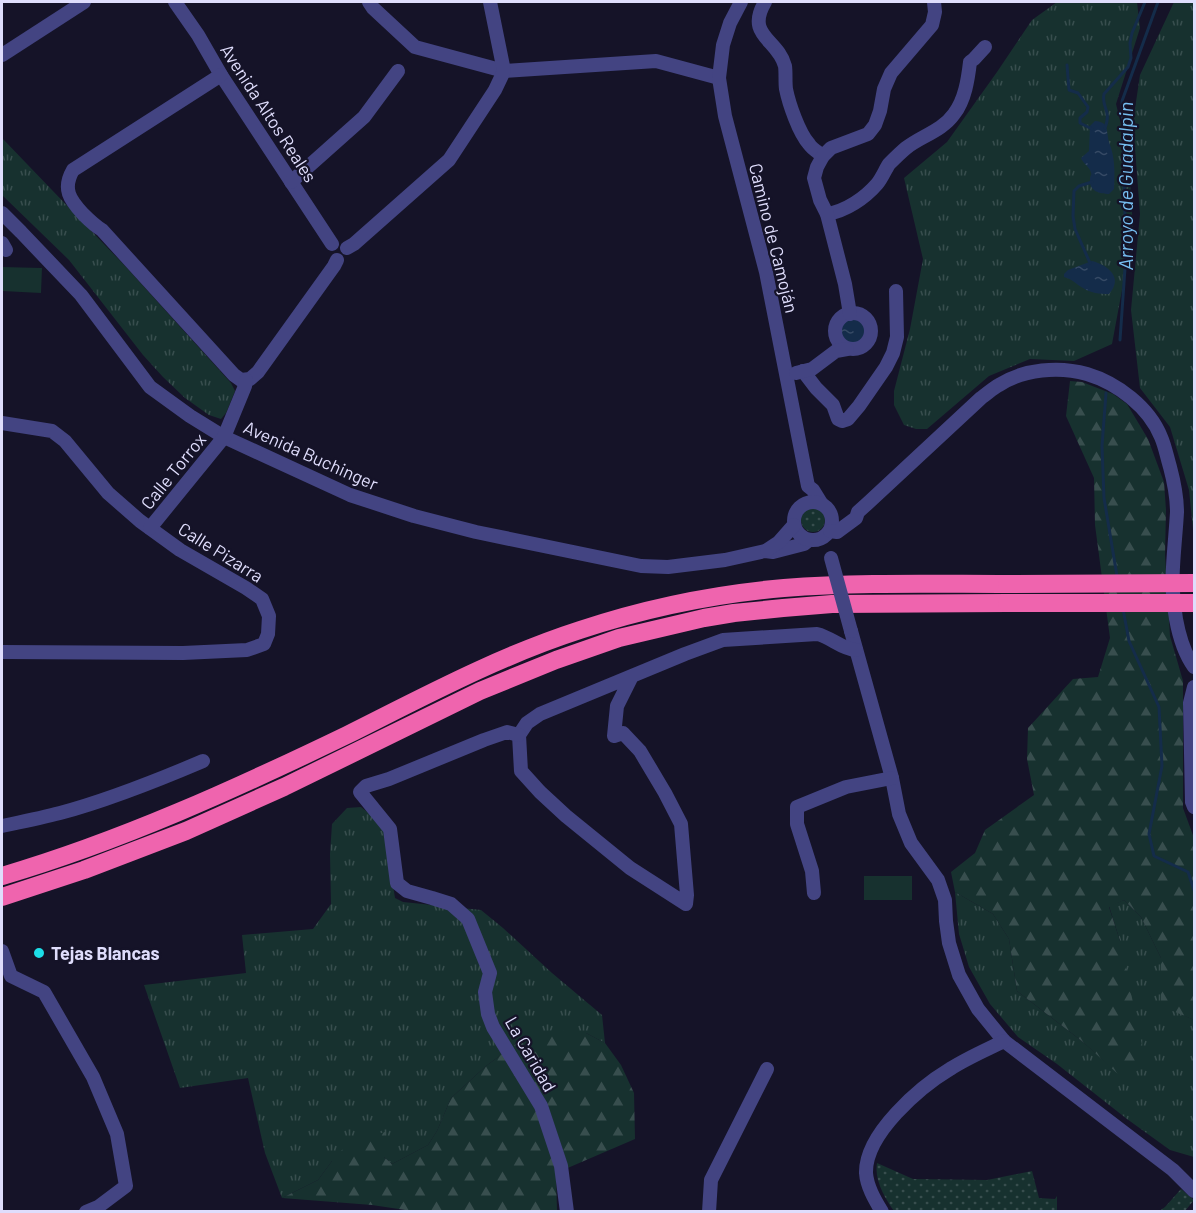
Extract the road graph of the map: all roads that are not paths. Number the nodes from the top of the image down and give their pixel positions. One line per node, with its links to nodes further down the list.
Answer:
1 (84, 2): 9 (street)
2 (175, 2): 12 (street, Avenida Altos Reales)
3 (369, 2): 11 (street)
4 (490, 2): 11 (street)
5 (741, 2): 13 (street, Camino de Camoján)
6 (765, 2): 14 (street)
7 (934, 2): 14 (street)
8 (985, 47): 17 (street)
9 (2, 55)
10 (398, 71): 15 (street)
11 (504, 71): 13 (street); 19 (street)
12 (221, 75): 15 (street, Avenida Altos Reales); 27 (street)
13 (719, 78): 26 (street, Camino de Camoján)
14 (823, 156): 17 (street)
15 (291, 182): 18 (street, Avenida Altos Reales)
16 (2, 213): 29 (street, Avenida Buchinger)
17 (827, 214): 22 (street)
18 (332, 244): 19 (street); 20 (street)
19 (347, 248): 20 (street)
20 (337, 260): 27 (street)
21 (896, 291): 25 (street)
22 (850, 314): 23 (street); 24 (street)
23 (835, 334): 24 (street); 25 (street)
24 (848, 349): 25 (street)
25 (803, 371): 26 (street)
26 (787, 375): 30 (street, Camino de Camoján)
27 (246, 380): 29 (street, Calle Torrox)
28 (2, 423): 35 (street, Calle Pizarra)
29 (224, 437): 35 (street, Calle Torrox); 38 (street, Avenida Buchinger)
30 (808, 486): 31 (street, Camino de Camoján); 32 (street, Camino de Camoján)
31 (803, 505): 32 (street); 34 (street)
32 (825, 506): 33 (street); 36 (street)
33 (858, 512): 36 (street); 44 (street)
34 (794, 525): 37 (street); 38 (street, Avenida Buchinger)
35 (150, 528): 43 (street, Calle Pizarra)
36 (829, 532): 37 (street); 39 (street)
37 (811, 540): 38 (street, Avenida Buchinger); 39 (street)
38 (765, 551)
39 (831, 558): 42 (street, bridge)
40 (1194, 583): 52 (highway, bridge)
41 (1194, 603): 56 (highway, bridge)
42 (856, 650): 45 (street); 49 (street)
43 (2, 652)
44 (1194, 667)
45 (632, 676): 47 (street); 53 (street)
46 (1194, 687): 50 (street)
47 (519, 735): 54 (street); 64 (street, La Caridad)
48 (203, 761): 51 (street)
49 (892, 778): 55 (street); 58 (street)
50 (1194, 807)
51 (2, 826)
52 (2, 876)
53 (686, 879): 54 (street); 54 (street)
54 (668, 892)
55 (814, 892)
56 (2, 897)
57 (2, 951): 63 (street)
58 (1004, 1041): 60 (street); 66 (street)
59 (767, 1069): 65 (street)
60 (1173, 1170): 61 (street); 62 (street)
61 (1194, 1175)
62 (1194, 1191)
63 (86, 1212)
64 (567, 1212)
65 (709, 1212)
66 (882, 1212)

